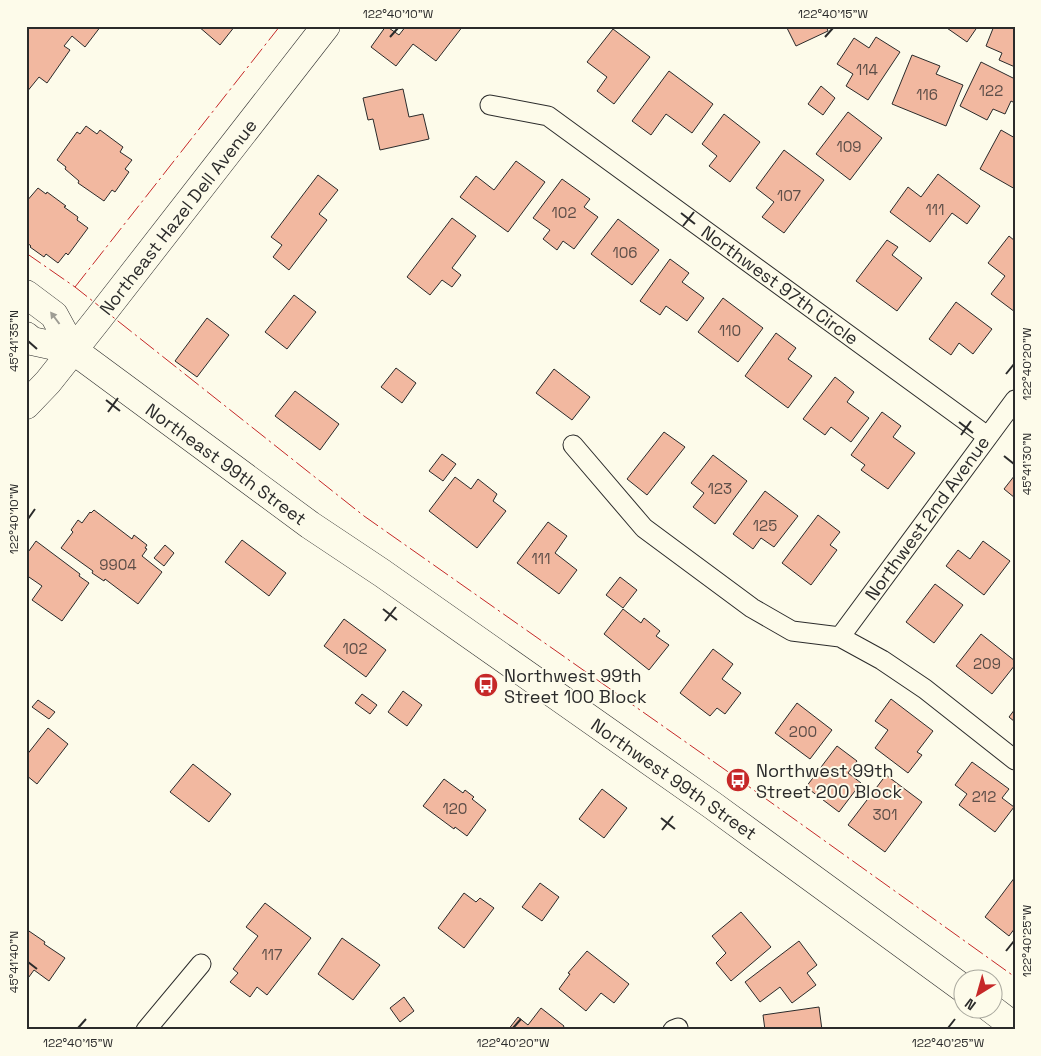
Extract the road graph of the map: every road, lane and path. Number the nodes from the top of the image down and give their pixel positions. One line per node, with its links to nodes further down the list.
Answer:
1 (326, 26): 5 (main road, Northeast Hazel Dell Avenue)
2 (490, 105): 8 (street, Northwest 97th Circle)
3 (26, 294): 5 (main road, Northeast 99th Street, one-way to 3)
4 (26, 336): 5 (main road, Northeast 99th Street)
5 (74, 350): 7 (main road, Northeast Hazel Dell Avenue); 10 (main road, Northeast 99th Street)
6 (1015, 400): 8 (street, Northwest 2nd Avenue)
7 (26, 405)
8 (987, 436): 11 (street, Northwest 2nd Avenue)
9 (572, 445): 11 (street)
10 (382, 573): 14 (main road, Northwest 99th Street)
11 (840, 636): 12 (street)
12 (1015, 760)
13 (201, 964): 17 (street)
14 (954, 982)
15 (1003, 1018): 16 (main road)
16 (1015, 1027)
17 (146, 1030)

